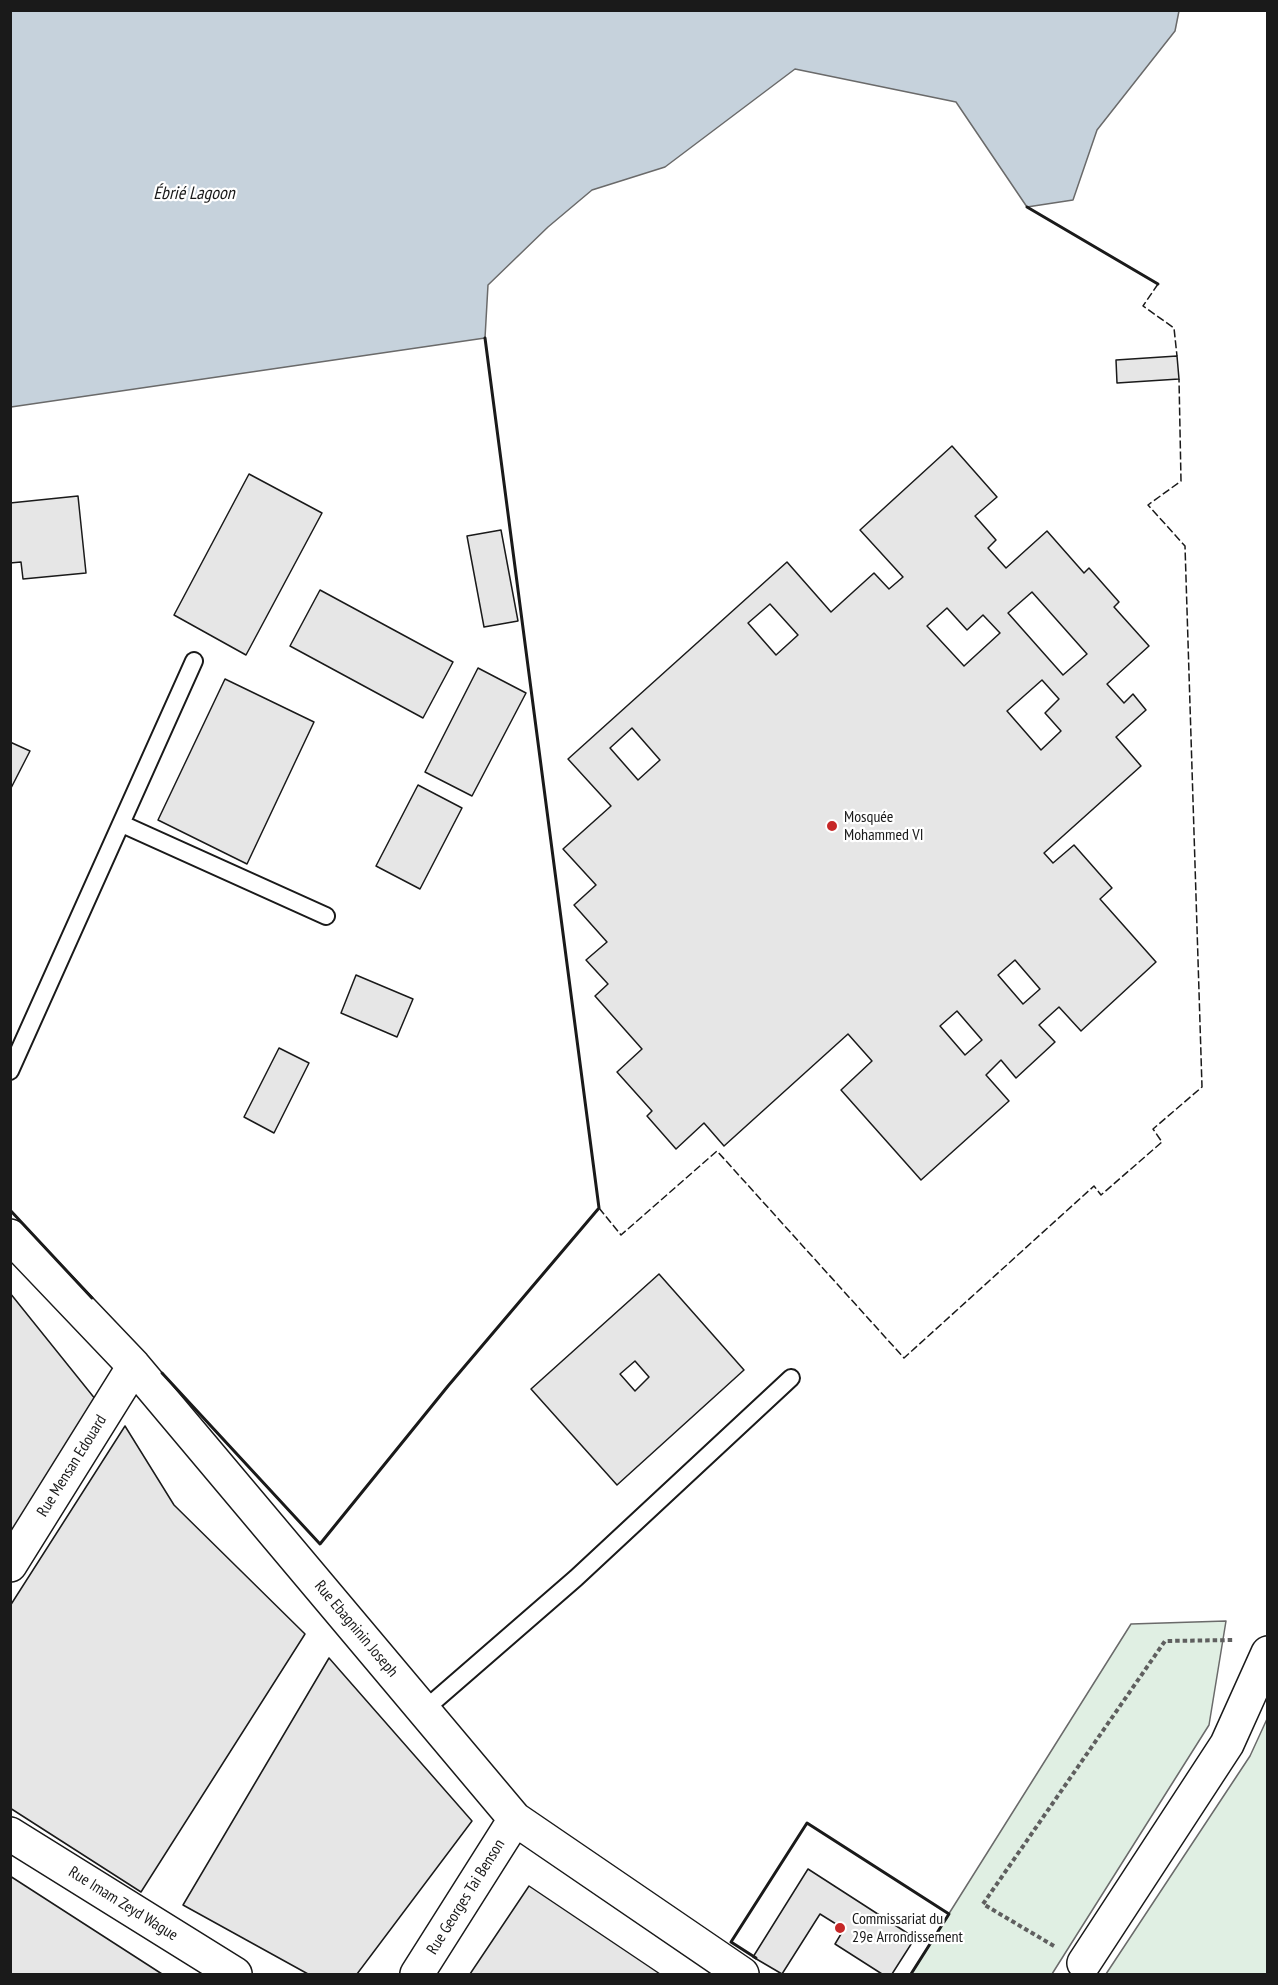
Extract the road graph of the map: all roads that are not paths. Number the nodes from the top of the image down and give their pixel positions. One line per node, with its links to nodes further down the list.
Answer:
1 (194, 661): 2 (lane)
2 (122, 824): 3 (lane); 4 (lane)
3 (326, 916)
4 (10, 1071)
5 (10, 1236): 6 (main road, Rue Ebagninin Joseph)
6 (134, 1366): 8 (main road, Rue Mensan Edouard); 10 (main road, Rue Ebagninin Joseph)
7 (791, 1378): 10 (lane)
8 (10, 1565)
9 (1256, 1647): 13 (main road)
10 (424, 1710): 11 (main road, Rue Ebagninin Joseph)
11 (515, 1819): 15 (main road, Rue Georges Tai Benson); 16 (main road, Rue Ebagninin Joseph)
12 (10, 1834): 14 (main road, Rue Imam Zeyd Wague)
13 (1083, 1963)
14 (235, 1974)
15 (417, 1974)
16 (740, 1974)

